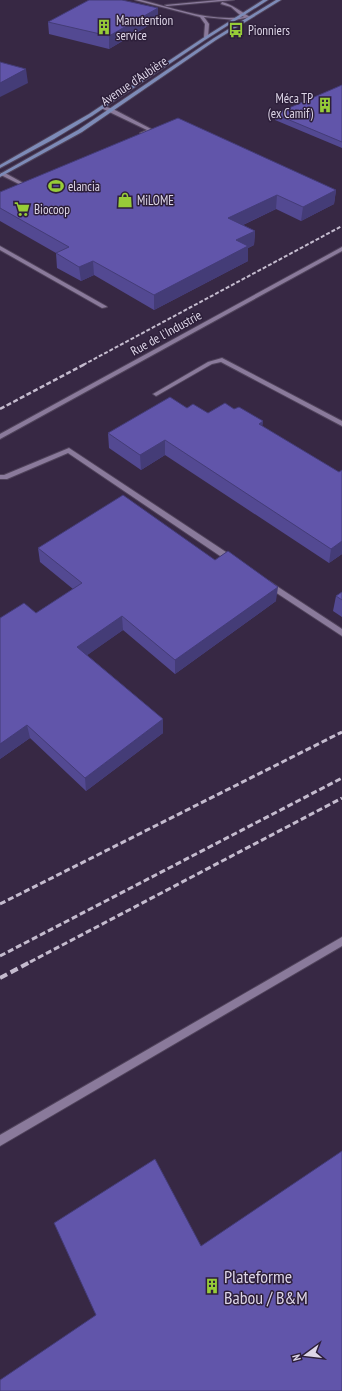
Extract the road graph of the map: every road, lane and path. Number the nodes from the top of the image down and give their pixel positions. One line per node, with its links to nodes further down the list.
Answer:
1 (137, 0): 6 (street)
2 (232, 0): 5 (street)
3 (266, 0): 7 (main road, Avenue d'Aubière)
4 (279, 0): 9 (main road, Avenue d'Aubière)
5 (217, 1): 6 (street); 7 (street)
6 (160, 5): 8 (street)
7 (242, 14): 9 (street); 10 (main road, Avenue d'Aubière)
8 (201, 16): 10 (street); 11 (street)
9 (248, 18): 10 (street); 13 (main road, Avenue d'Aubière)
10 (236, 19): 11 (main road, Avenue d'Aubière)
11 (206, 37): 12 (main road, Avenue d'Aubière)
12 (103, 107): 13 (street); 15 (main road, Avenue d'Aubière)
13 (111, 110): 14 (street); 16 (main road, Avenue d'Aubière)
14 (137, 136)
15 (0, 167)
16 (2, 175): 18 (street)
17 (30, 181): 18 (street)
18 (23, 184): 19 (street)
19 (18, 187)
20 (0, 248): 22 (street)
21 (342, 249): 25 (street, Rue de l'Industrie)
22 (104, 307)
23 (156, 394): 24 (street)
24 (342, 424)
25 (0, 437)
26 (0, 477): 27 (street)
27 (236, 562)
28 (262, 580): 29 (street)
29 (342, 634)
30 (342, 941): 31 (street)
31 (0, 1141)

